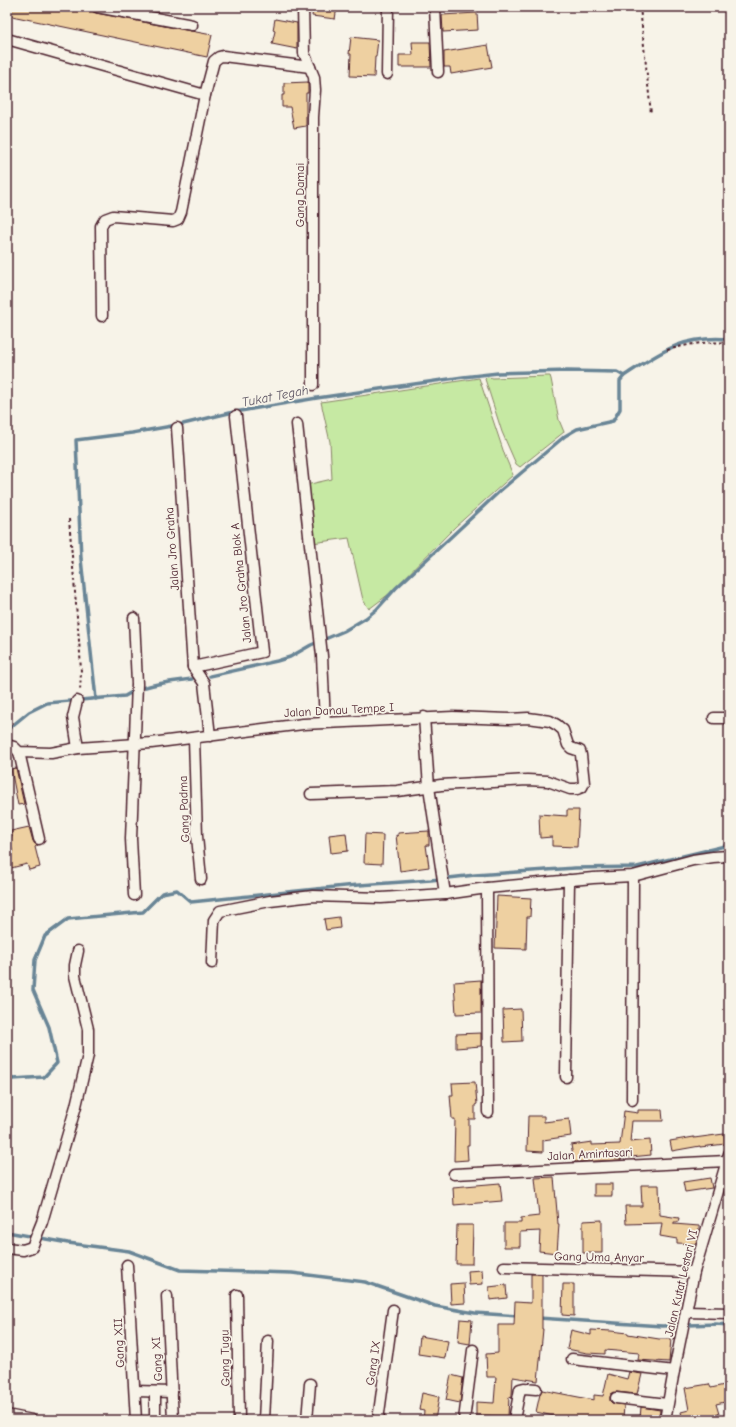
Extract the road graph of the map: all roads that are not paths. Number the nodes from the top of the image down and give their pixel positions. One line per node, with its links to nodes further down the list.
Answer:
1 (97, 7): 5 (street)
2 (303, 7): 7 (street, Gang Damai)
3 (388, 7): 9 (street)
4 (436, 7): 8 (street)
5 (192, 25)
6 (7, 39): 10 (street)
7 (310, 67): 10 (street); 12 (street, Gang Damai)
8 (438, 72)
9 (387, 74)
10 (205, 95): 11 (street)
11 (102, 316)
12 (312, 385)
13 (236, 416): 17 (street, Jalan Jro Graha Blok A)
14 (297, 424): 22 (street)
15 (177, 428): 17 (street, Jalan Jro Graha)
16 (134, 618): 26 (street)
17 (193, 668): 23 (street)
18 (76, 701): 27 (street)
19 (424, 717): 22 (street, Jalan Danau Tempe I); 29 (street); 29 (street, Jalan Danau Tempe I)
20 (714, 718): 21 (street)
21 (729, 718)
22 (325, 724): 23 (street, Jalan Danau Tempe I)
23 (210, 736): 24 (street, Jalan Danau Tempe I)
24 (194, 738): 26 (street, Jalan Danau Tempe I); 34 (street, Gang Padma)
25 (7, 745): 28 (street, Jalan Danau Tempe I)
26 (134, 745): 27 (street, Jalan Danau Tempe I); 38 (street)
27 (78, 748): 28 (street, Jalan Danau Tempe I)
28 (19, 752): 31 (street)
29 (429, 786): 30 (street); 37 (street)
30 (311, 794)
31 (40, 839)
32 (729, 856): 33 (street)
33 (633, 876): 35 (street); 42 (street)
34 (201, 879)
35 (569, 880): 36 (street); 41 (street)
36 (487, 888): 37 (street); 43 (street)
37 (445, 890): 40 (street)
38 (134, 895)
39 (78, 951): 46 (street)
40 (212, 963)
41 (566, 1077)
42 (632, 1100)
43 (488, 1112)
44 (728, 1158): 45 (street, Jalan Amintasari); 49 (street, Jalan Kutat Lestari VI)
45 (454, 1174)
46 (7, 1248)
47 (127, 1265): 61 (street, Gang XII)
48 (504, 1267): 49 (street, Gang Uma Anyar)
49 (694, 1272): 54 (street, Jalan Kutat Lestari VI)
50 (237, 1295): 71 (street, Gang Tugu)
51 (167, 1296): 63 (street, Gang XI)
52 (393, 1310): 74 (street, Gang IX)
53 (729, 1313): 54 (street)
54 (686, 1315): 58 (street, Jalan Kutat Lestari VI)
55 (268, 1341): 72 (street)
56 (473, 1350): 75 (street)
57 (572, 1359): 58 (street)
58 (674, 1371): 65 (street, Jalan Kutat Lestari VI)
59 (310, 1384): 73 (street)
60 (536, 1389): 76 (street)
61 (135, 1391): 62 (street); 68 (street, Gang XII)
62 (155, 1392): 63 (street); 69 (street)
63 (172, 1392): 70 (street, Gang XI)
64 (616, 1398): 65 (street)
65 (667, 1404): 77 (street, Jalan Kutat Lestari VI)
66 (7, 1415): 67 (street)
67 (32, 1420)
68 (136, 1420)
69 (155, 1420)
70 (173, 1420)
71 (239, 1420)
72 (264, 1420)
73 (307, 1420)
74 (378, 1420)
75 (464, 1420)
76 (514, 1420)
77 (665, 1420)

